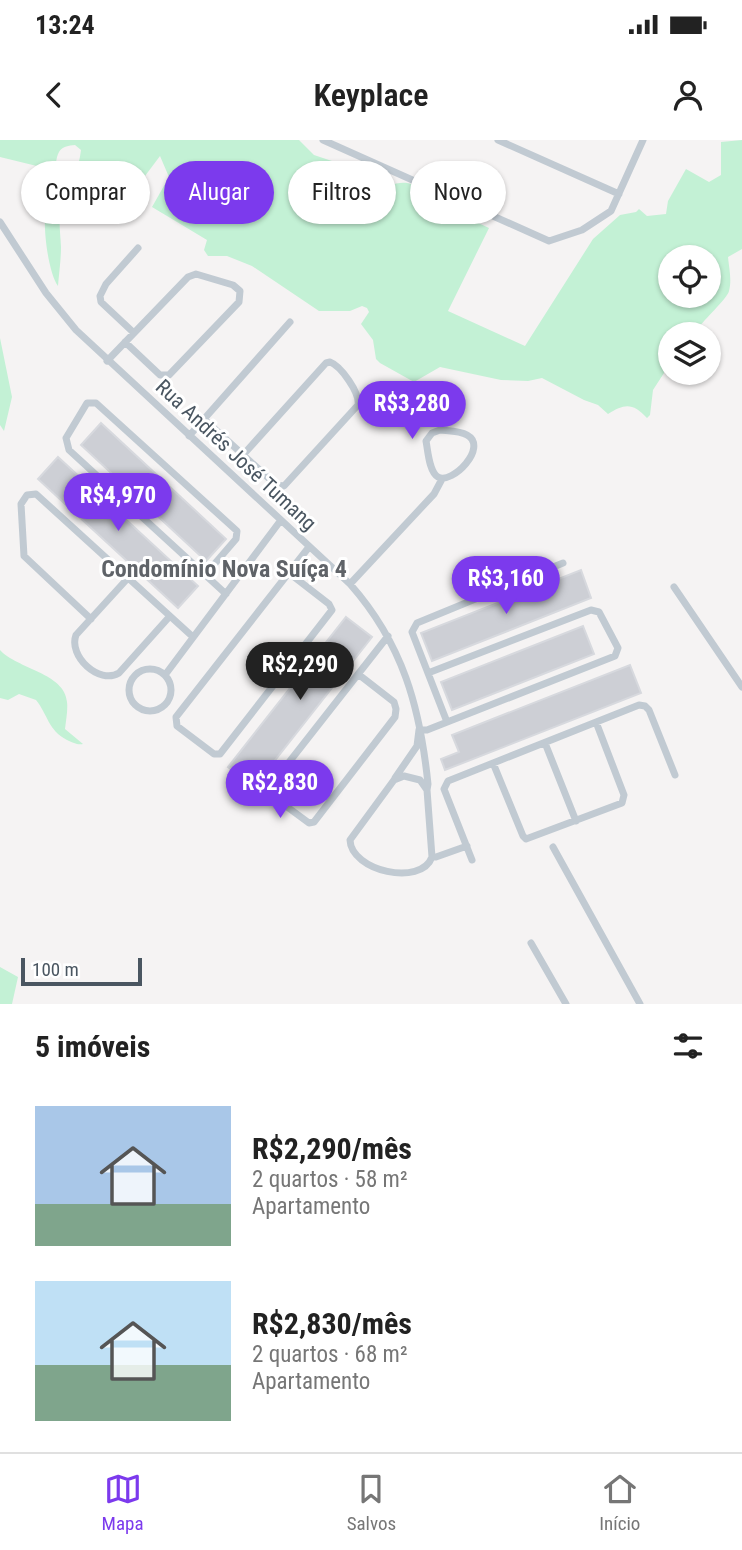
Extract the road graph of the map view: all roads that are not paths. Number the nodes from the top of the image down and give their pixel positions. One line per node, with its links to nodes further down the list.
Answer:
1 (498, 140): 4 (street)
2 (643, 140): 4 (street)
3 (328, 141): 4 (street)
4 (619, 194)
5 (0, 222): 10 (street, Rua Andrés José Tumang)
6 (138, 248): 8 (street)
7 (290, 321): 11 (street)
8 (135, 333): 9 (street); 9 (street)
9 (125, 342): 10 (street)
10 (107, 361): 12 (street, Rua Andrés José Tumang)
11 (204, 419): 12 (street); 13 (street)
12 (189, 436): 15 (street, Rua Andrés José Tumang)
13 (243, 455): 13 (street)
14 (442, 479): 14 (street); 21 (street)
15 (281, 520): 16 (street, Rua Andrés José Tumang); 23 (street)
16 (309, 547): 18 (street); 21 (street, Rua Andrés José Tumang)
17 (563, 563): 28 (street)
18 (289, 573): 18 (street)
19 (205, 575): 19 (street); 23 (street)
20 (128, 578): 24 (street); 25 (street); 25 (street)
21 (350, 584): 26 (street, Rua Andrés José Tumang)
22 (674, 587): 31 (street)
23 (226, 594): 27 (street)
24 (170, 616): 25 (street); 27 (street)
25 (91, 619)
26 (388, 636): 29 (street); 34 (street, Rua Andrés José Tumang)
27 (193, 637): 30 (street)
28 (428, 673): 32 (street); 32 (street)
29 (358, 674): 29 (street)
30 (165, 675): 30 (street)
31 (742, 687)
32 (447, 722): 34 (street)
33 (596, 722): 35 (street); 37 (street); 40 (street)
34 (419, 730): 38 (street); 39 (street, Rua Andrés José Tumang)
35 (545, 743): 36 (street); 40 (street)
36 (493, 763): 40 (street); 41 (street)
37 (675, 775)
38 (394, 780): 39 (street); 43 (street)
39 (427, 790): 43 (street)
40 (576, 821)
41 (467, 846): 43 (street); 44 (street)
42 (553, 847): 47 (street)
43 (432, 857)
44 (472, 860)
45 (531, 943): 46 (street)
46 (566, 1004)
47 (640, 1004)

